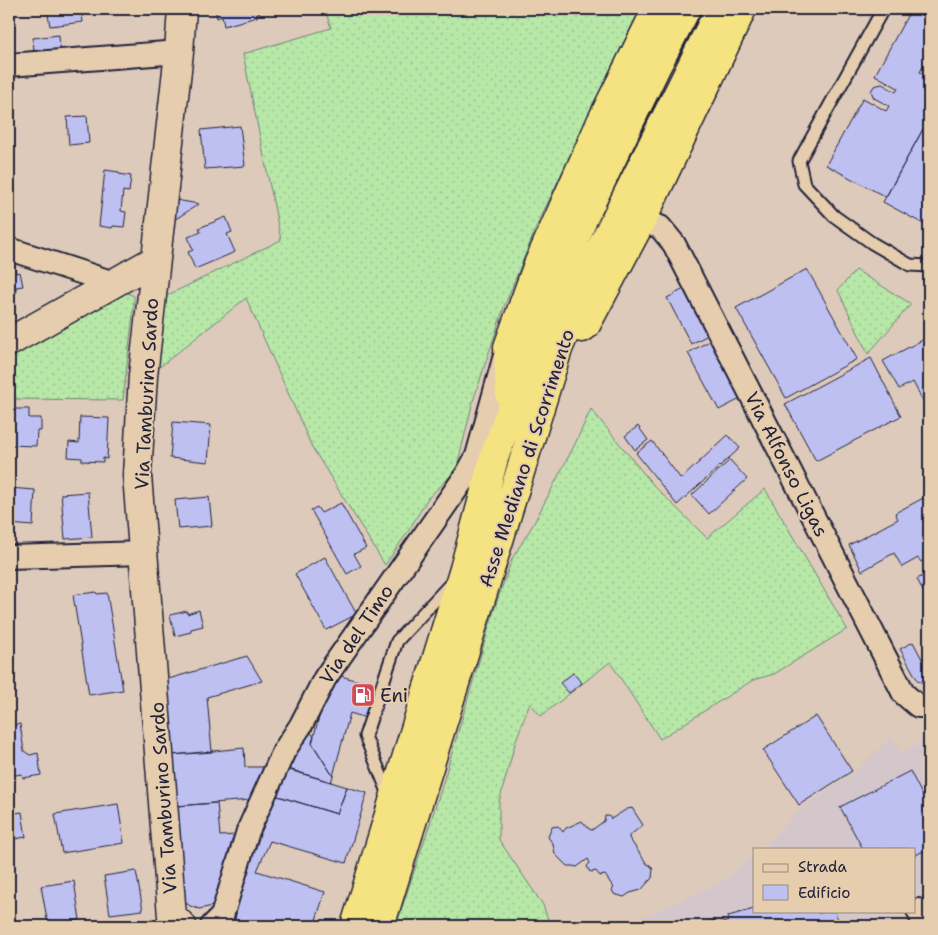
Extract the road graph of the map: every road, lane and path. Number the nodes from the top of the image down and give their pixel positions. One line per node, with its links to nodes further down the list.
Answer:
1 (182, 9): 7 (street, Via Tamburino Sardo)
2 (657, 9): 15 (highway)
3 (686, 9): 17 (highway, Asse Mediano di Scorrimento)
4 (720, 9): 16 (highway, Asse Mediano di Scorrimento)
5 (742, 9): 9 (highway)
6 (883, 9): 12 (lane)
7 (180, 52): 8 (street); 11 (street, Via Tamburino Sardo)
8 (9, 65)
9 (643, 218): 16 (highway); 21 (street, Via Alfonso Ligas)
10 (9, 249): 13 (street)
11 (155, 260): 13 (street); 18 (street, Via Tamburino Sardo)
12 (929, 266)
13 (114, 283): 14 (street)
14 (9, 342)
15 (508, 347): 17 (highway); 24 (street, Via del Timo)
16 (558, 349): 26 (highway, Asse Mediano di Scorrimento)
17 (511, 408): 20 (highway, Asse Mediano di Scorrimento)
18 (144, 553): 19 (street); 23 (street, Via Tamburino Sardo)
19 (9, 557)
20 (464, 569): 22 (highway, Asse Mediano di Scorrimento); 22 (lane)
21 (929, 706)
22 (393, 803): 25 (highway, Asse Mediano di Scorrimento)
23 (182, 926)
24 (212, 926)
25 (355, 926)
26 (380, 926)

